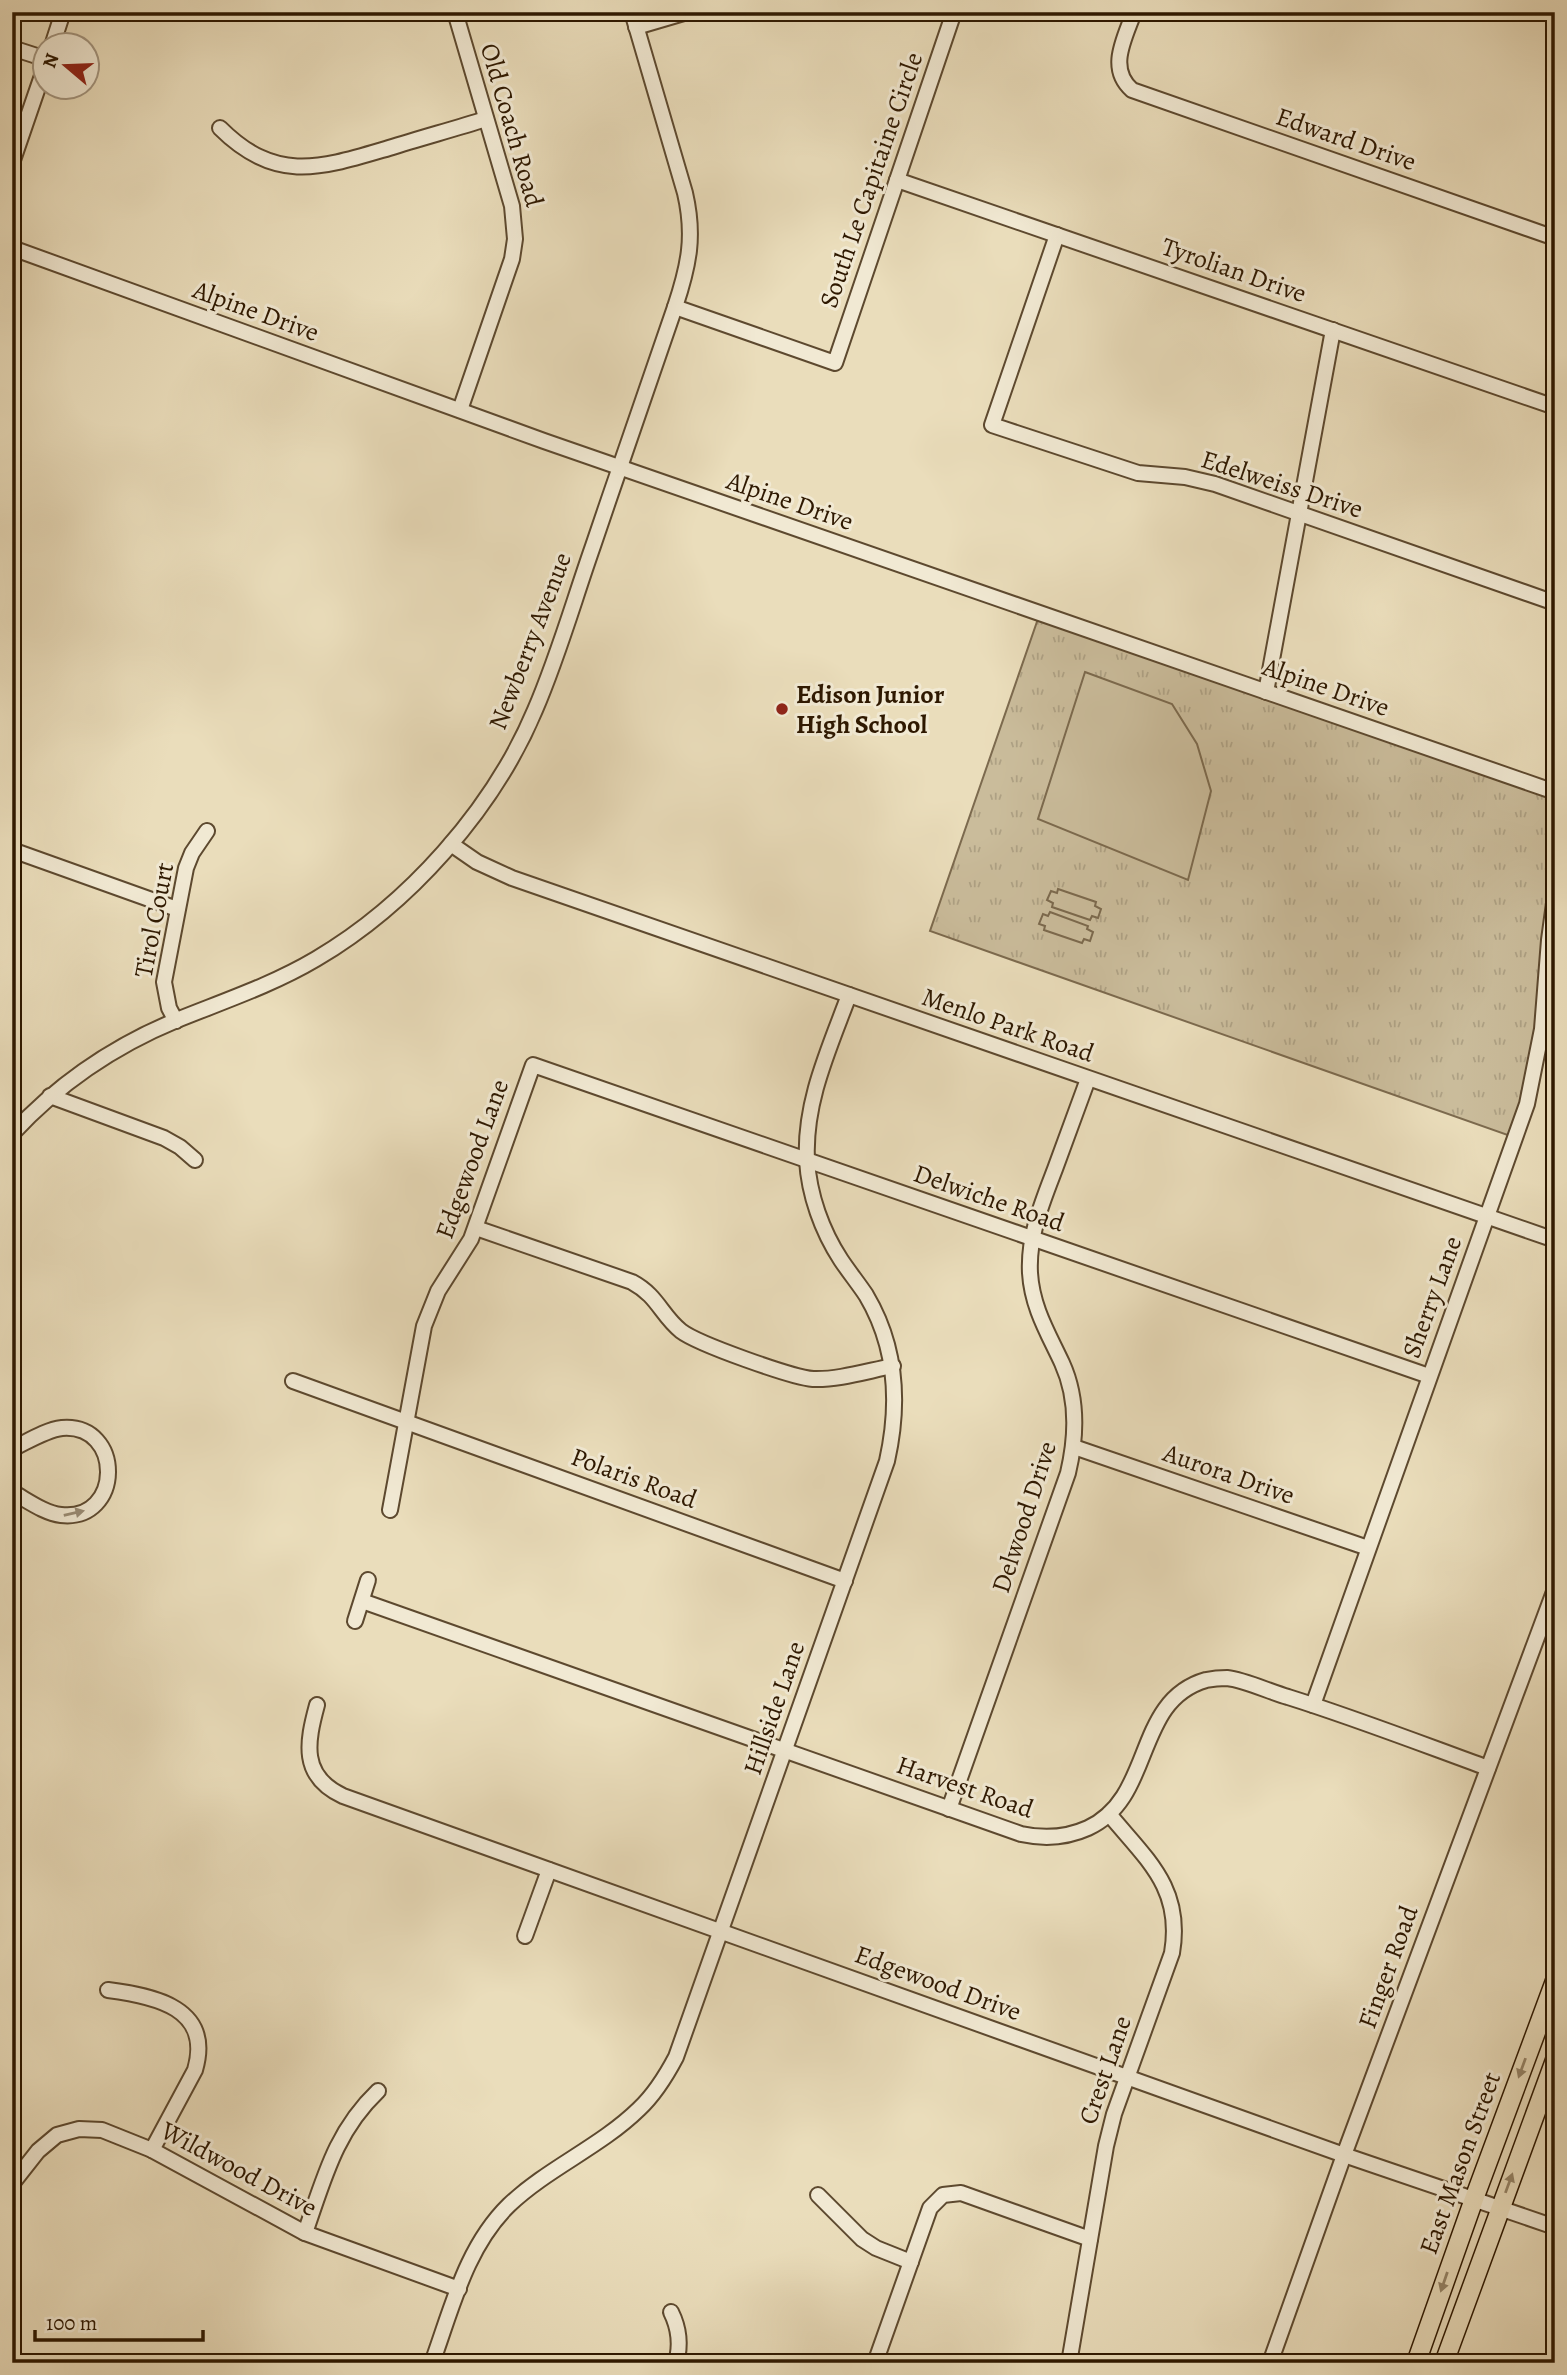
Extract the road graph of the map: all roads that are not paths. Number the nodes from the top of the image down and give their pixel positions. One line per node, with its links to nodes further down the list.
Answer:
1 (63, 12): 8 (street)
2 (455, 12): 12 (street, Old Coach Road)
3 (632, 12): 7 (street, Newberry Avenue)
4 (687, 12): 7 (street)
5 (954, 12): 15 (street, South Le Capitaine Circle)
6 (1134, 12): 17 (street, Edward Drive)
7 (636, 27): 19 (street, Newberry Avenue)
8 (57, 32)
9 (12, 48): 10 (street)
10 (32, 56)
11 (32, 102): 14 (street)
12 (486, 119): 13 (street); 22 (street, Old Coach Road)
13 (220, 128)
14 (12, 163)
15 (897, 180): 16 (street, Tyrolian Drive); 19 (street, South Le Capitaine Circle)
16 (1057, 235): 20 (street, Tyrolian Drive); 24 (street, Edelweiss Drive)
17 (1555, 238)
18 (12, 248): 22 (street, Alpine Drive)
19 (675, 307): 23 (street, Newberry Avenue)
20 (1333, 330): 21 (street, Tyrolian Drive); 24 (street)
21 (1555, 407)
22 (460, 410): 23 (street, Alpine Drive)
23 (620, 467): 26 (street, Alpine Drive); 29 (street, Newberry Avenue)
24 (1299, 513): 25 (street, Edelweiss Drive); 26 (street)
25 (1555, 603)
26 (1266, 692): 27 (street, Alpine Drive)
27 (1555, 792)
28 (207, 831): 32 (street, Tirol Court)
29 (451, 844): 33 (street, Menlo Park Road); 34 (street, Newberry Avenue)
30 (12, 850): 32 (street)
31 (1555, 896): 41 (street, Sherry Lane)
32 (177, 909): 34 (street, Tirol Court)
33 (849, 995): 36 (street, Menlo Park Road); 40 (street, Hillside Lane)
34 (176, 1021): 37 (street, Newberry Avenue)
35 (533, 1065): 40 (street, Delwiche Road); 42 (street, Edgewood Lane)
36 (1088, 1079): 41 (street, Menlo Park Road); 43 (street, Delwood Drive)
37 (50, 1096): 38 (street, Newberry Avenue); 39 (street)
38 (12, 1134)
39 (195, 1160)
40 (807, 1160): 43 (street, Delwiche Road); 45 (street, Hillside Lane)
41 (1486, 1217): 44 (street, Menlo Park Road); 46 (street, Sherry Lane)
42 (476, 1228): 45 (street); 48 (street, Edgewood Lane)
43 (1032, 1239): 46 (street, Delwiche Road); 49 (street, Delwood Drive)
44 (1555, 1241)
45 (892, 1366): 55 (street, Hillside Lane)
46 (1429, 1376): 53 (street, Sherry Lane)
47 (293, 1381): 48 (street, Polaris Road)
48 (406, 1422): 52 (street, Edgewood Lane); 55 (street, Polaris Road)
49 (1074, 1447): 53 (street, Aurora Drive); 63 (street, Delwood Drive)
50 (12, 1449): 51 (street, one-way to 50)
51 (12, 1492)
52 (390, 1510)
53 (1368, 1548): 60 (street, Sherry Lane)
54 (368, 1580): 57 (street)
55 (845, 1581): 61 (street, Hillside Lane)
56 (1555, 1589): 62 (street, Finger Road)
57 (362, 1601): 58 (street); 61 (street, Harvest Road)
58 (355, 1621)
59 (317, 1705): 65 (street, Edgewood Drive)
60 (1312, 1705): 62 (street, Harvest Road); 64 (street, Harvest Road)
61 (785, 1750): 63 (street, Harvest Road); 66 (street, Hillside Lane)
62 (1489, 1768): 74 (street, Finger Road)
63 (949, 1809): 64 (street, Harvest Road)
64 (1109, 1814): 71 (street, Crest Lane)
65 (549, 1870): 66 (street, Edgewood Drive); 67 (street)
66 (721, 1932): 71 (street, Edgewood Drive); 83 (street, Hillside Lane)
67 (526, 1936)
68 (1555, 1982): 77 (main road, East Mason Street, one-way to 77)
69 (108, 1990): 73 (street)
70 (1555, 2060): 78 (main road, East Mason Street, one-way to 70)
71 (1126, 2077): 74 (street, Edgewood Drive); 81 (street, Crest Lane)
72 (378, 2091): 80 (street)
73 (152, 2150): 75 (street, Wildwood Drive); 80 (street, Wildwood Drive)
74 (1344, 2155): 77 (street, Edgewood Drive); 89 (street, Finger Road)
75 (12, 2183)
76 (818, 2195): 82 (street)
77 (1474, 2199): 78 (street, Edgewood Drive); 90 (main road, East Mason Street, one-way to 90)
78 (1500, 2208): 79 (street, Edgewood Drive); 91 (main road, East Mason Street)
79 (1555, 2227)
80 (305, 2233): 83 (street, Wildwood Drive)
81 (1090, 2239): 82 (street); 88 (street, Crest Lane)
82 (911, 2262): 87 (street)
83 (458, 2289): 85 (street, Hillside Lane)
84 (671, 2312): 86 (street)
85 (432, 2363)
86 (676, 2363)
87 (875, 2363)
88 (1069, 2363)
89 (1270, 2363)
90 (1416, 2363)
91 (1444, 2363)

